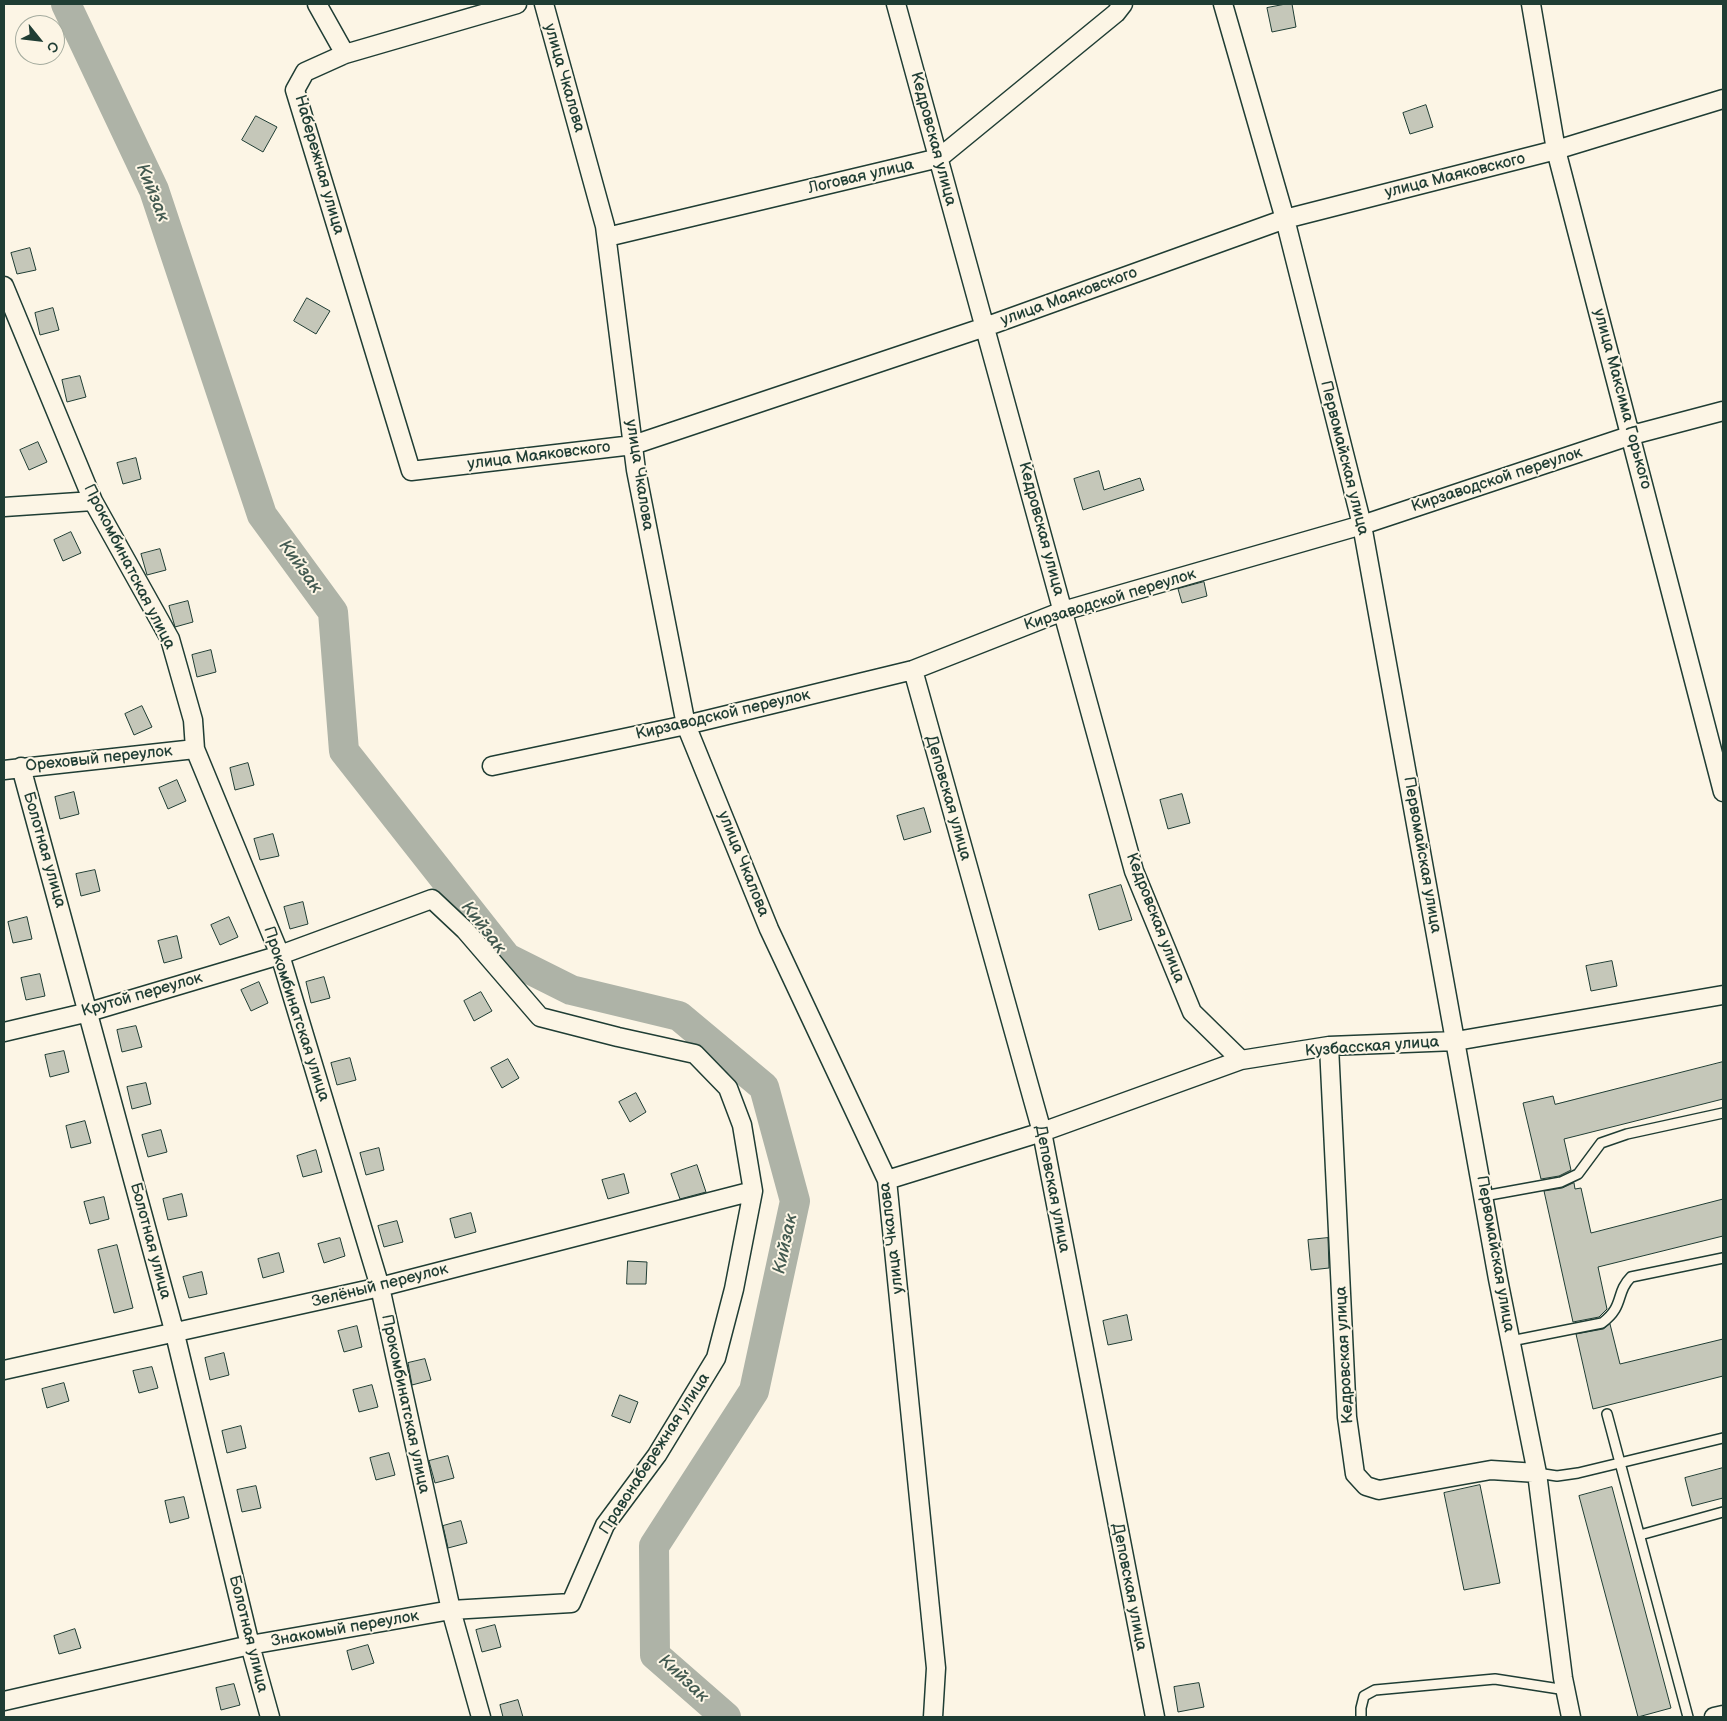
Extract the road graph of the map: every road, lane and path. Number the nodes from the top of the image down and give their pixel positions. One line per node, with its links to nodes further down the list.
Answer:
1 (317, 4): 8 (street)
2 (517, 4): 8 (street, Набережная улица)
3 (544, 4): 13 (street, улица Чкалова)
4 (896, 4): 11 (street, Кедровская улица)
5 (1123, 4): 11 (street, Логовая улица)
6 (1223, 4): 12 (street, Первомайская улица)
7 (1531, 4): 10 (street, улица Максима Горького)
8 (345, 54): 19 (street, Набережная улица)
9 (1723, 99): 10 (street, улица Маяковского)
10 (1556, 150): 12 (street, улица Маяковского); 17 (street, улица Максима Горького)
11 (939, 158): 13 (street, Логовая улица); 15 (street, Кедровская улица)
12 (1285, 219): 15 (street, улица Маяковского); 22 (street, Первомайская улица)
13 (607, 237): 18 (street, улица Чкалова)
14 (4, 286): 20 (street, Прокомбинатская улица)
15 (985, 328): 18 (street, улица Маяковского); 23 (street, Кедровская улица)
16 (1723, 411): 17 (street, Кирзаводской переулок)
17 (1632, 435): 22 (street, Кирзаводской переулок); 29 (street, улица Максима Горького)
18 (633, 445): 19 (street, улица Маяковского); 25 (street, улица Чкалова)
19 (411, 471)
20 (92, 501): 21 (street); 26 (street, Прокомбинатская улица)
21 (4, 507)
22 (1362, 525): 23 (street, Кирзаводской переулок); 34 (street, Первомайская улица)
23 (1063, 611): 24 (street, Кирзаводской переулок); 36 (street, Кедровская улица)
24 (913, 670): 25 (street, Кирзаводской переулок); 38 (street, Деповская улица)
25 (686, 725): 27 (street, Кирзаводской переулок); 39 (street, улица Чкалова)
26 (195, 749): 28 (street, Ореховый переулок); 30 (street, Прокомбинатская улица)
27 (492, 766)
28 (12, 768): 32 (street, Болотная улица)
29 (1723, 792)
30 (280, 955): 32 (street, Крутой переулок); 40 (street, Правонабережная улица); 43 (street, Прокомбинатская улица)
31 (1723, 995): 34 (street, Кузбасская улица)
32 (89, 1012): 33 (street, Крутой переулок); 44 (street, Болотная улица)
33 (4, 1032)
34 (1456, 1041): 35 (street, Кузбасская улица); 41 (street, Первомайская улица)
35 (1329, 1046): 36 (street, Кузбасская улица); 50 (street, Кедровская улица)
36 (1241, 1060): 38 (street, Кузбасская улица)
37 (1723, 1113): 41 (lane)
38 (1042, 1132): 39 (street, Кузбасская улица); 62 (street, Деповская улица)
39 (887, 1180): 61 (street, улица Чкалова)
40 (753, 1191): 43 (street, Зелёный переулок); 53 (street, Правонабережная улица)
41 (1484, 1196): 45 (street, Первомайская улица)
42 (1723, 1258): 45 (lane)
43 (380, 1287): 44 (street, Зелёный переулок); 54 (street, Прокомбинатская улица)
44 (175, 1334): 46 (street, Зелёный переулок); 55 (street, Болотная улица)
45 (1511, 1341): 50 (street, Первомайская улица)
46 (4, 1370)
47 (1607, 1414): 49 (lane)
48 (1723, 1438): 49 (lane)
49 (1620, 1462): 50 (lane); 52 (lane)
50 (1537, 1473): 56 (street, Первомайская улица)
51 (1723, 1512): 52 (lane)
52 (1640, 1535): 65 (lane)
53 (571, 1603): 54 (street, Знакомый переулок)
54 (451, 1610): 55 (street, Знакомый переулок); 60 (street, Прокомбинатская улица)
55 (250, 1645): 57 (street, Знакомый переулок); 59 (street, Болотная улица)
56 (1566, 1690): 63 (lane); 64 (street, Первомайская улица)
57 (4, 1701)
58 (1723, 1715): 66 (street)
59 (270, 1717)
60 (481, 1717)
61 (933, 1717)
62 (1154, 1717)
63 (1362, 1717)
64 (1571, 1717)
65 (1688, 1717)
66 (1714, 1717)

